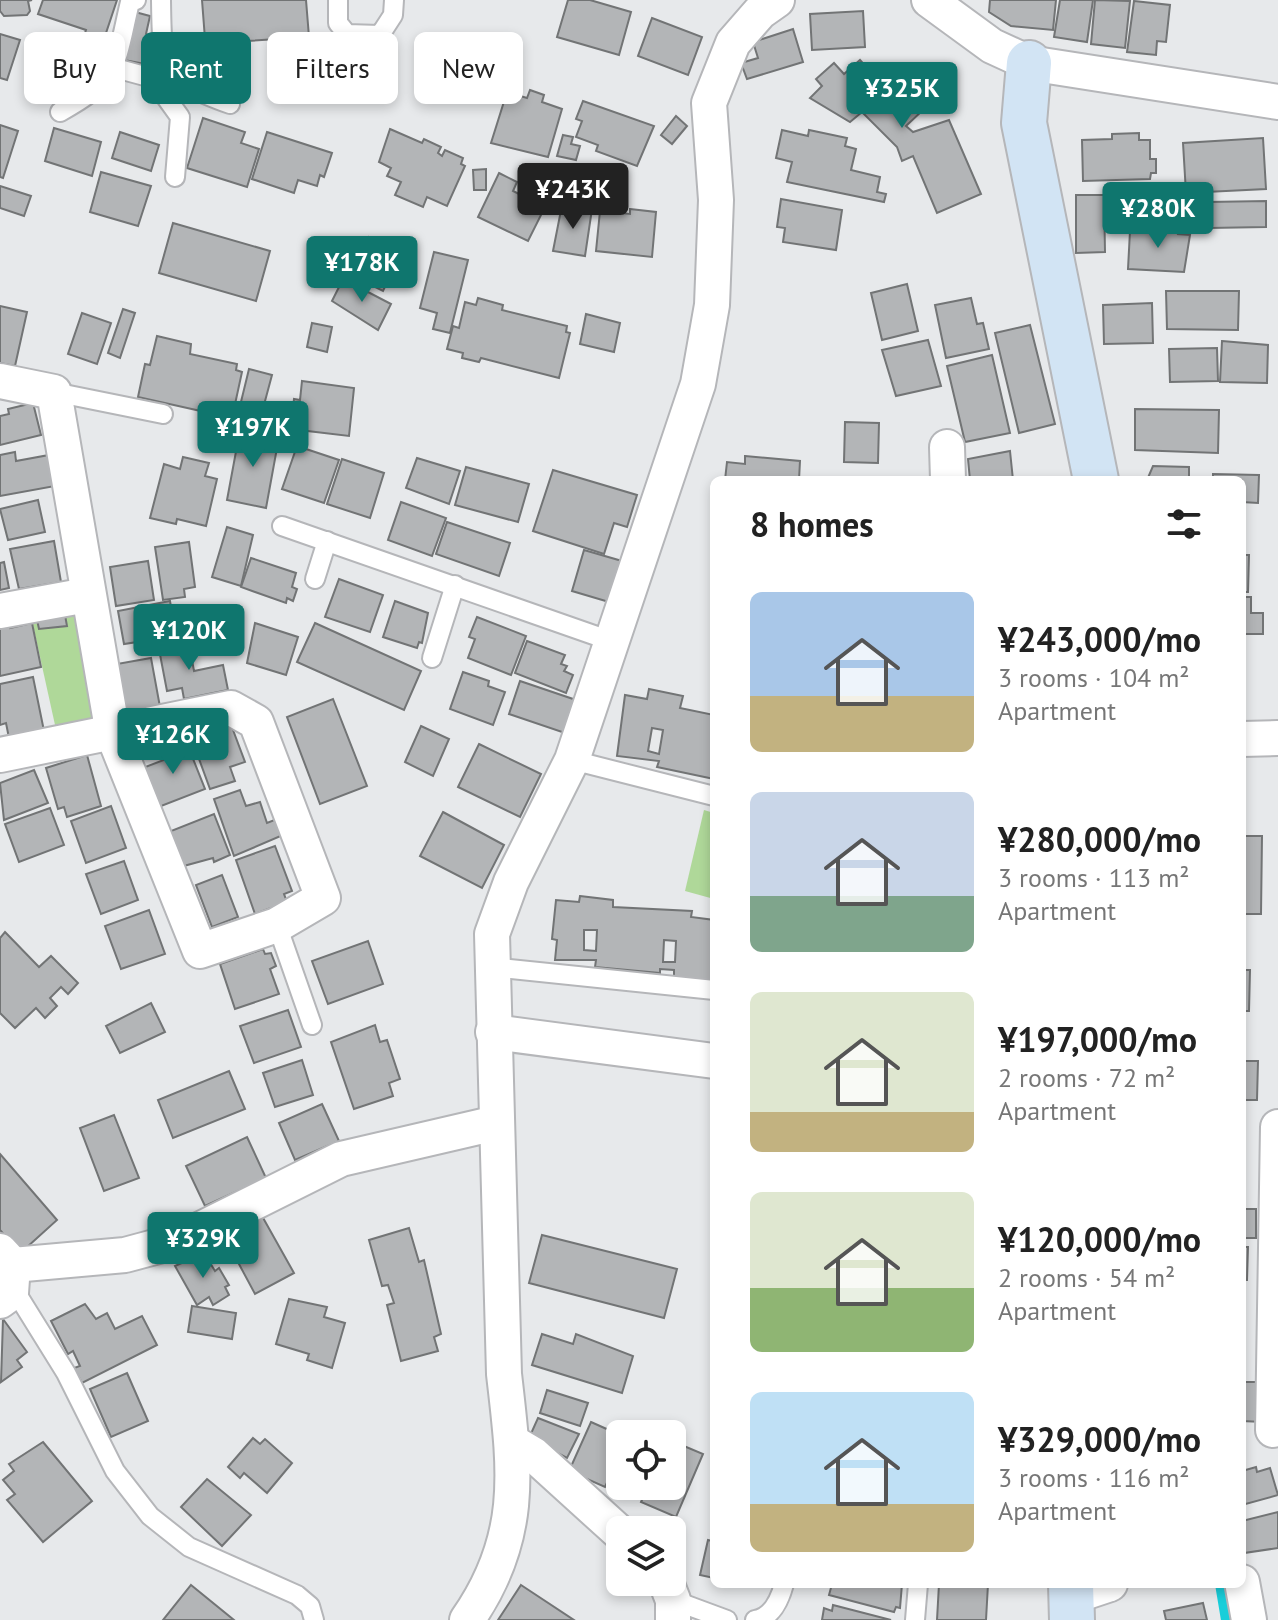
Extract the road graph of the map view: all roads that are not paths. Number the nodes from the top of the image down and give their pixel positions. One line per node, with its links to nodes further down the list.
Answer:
1 (136, 0): 7 (lane)
2 (161, 0): 8 (lane)
3 (338, 0): 4 (lane)
4 (394, 0)
5 (777, 0): 25 (street)
6 (929, 0): 9 (street)
7 (123, 32)
8 (162, 32)
9 (1029, 63): 11 (street); 18 (street)
10 (125, 71): 14 (lane)
11 (1278, 102)
12 (75, 104): 13 (lane)
13 (60, 112)
14 (175, 177)
15 (0, 381): 16 (street)
16 (54, 392): 17 (lane); 23 (street)
17 (163, 414)
18 (1095, 476)
19 (282, 526): 20 (lane)
20 (327, 541): 21 (lane); 22 (lane)
21 (315, 579)
22 (455, 585): 25 (lane); 26 (lane)
23 (87, 595): 24 (street); 27 (street)
24 (0, 611)
25 (611, 641): 31 (street)
26 (432, 658)
27 (113, 734): 30 (street); 33 (street); 33 (street)
28 (1278, 738): 29 (street)
29 (1246, 739)
30 (0, 755)
31 (572, 760): 32 (lane); 34 (street)
32 (710, 795)
33 (277, 925): 36 (lane)
34 (491, 967): 35 (lane); 37 (street)
35 (710, 990)
36 (312, 1025)
37 (493, 1032): 38 (street); 39 (street)
38 (710, 1060)
39 (496, 1123): 41 (street); 44 (street)
40 (1278, 1127): 42 (street)
41 (6, 1277): 50 (lane)
42 (1264, 1293): 43 (street)
43 (1273, 1430)
44 (512, 1442): 45 (street); 51 (street)
45 (606, 1520)
46 (783, 1588): 53 (lane)
47 (918, 1588): 54 (lane)
48 (1243, 1588): 55 (street)
49 (671, 1601): 52 (lane)
50 (314, 1620)
51 (467, 1620)
52 (727, 1620)
53 (755, 1620)
54 (915, 1620)
55 (1249, 1620)

